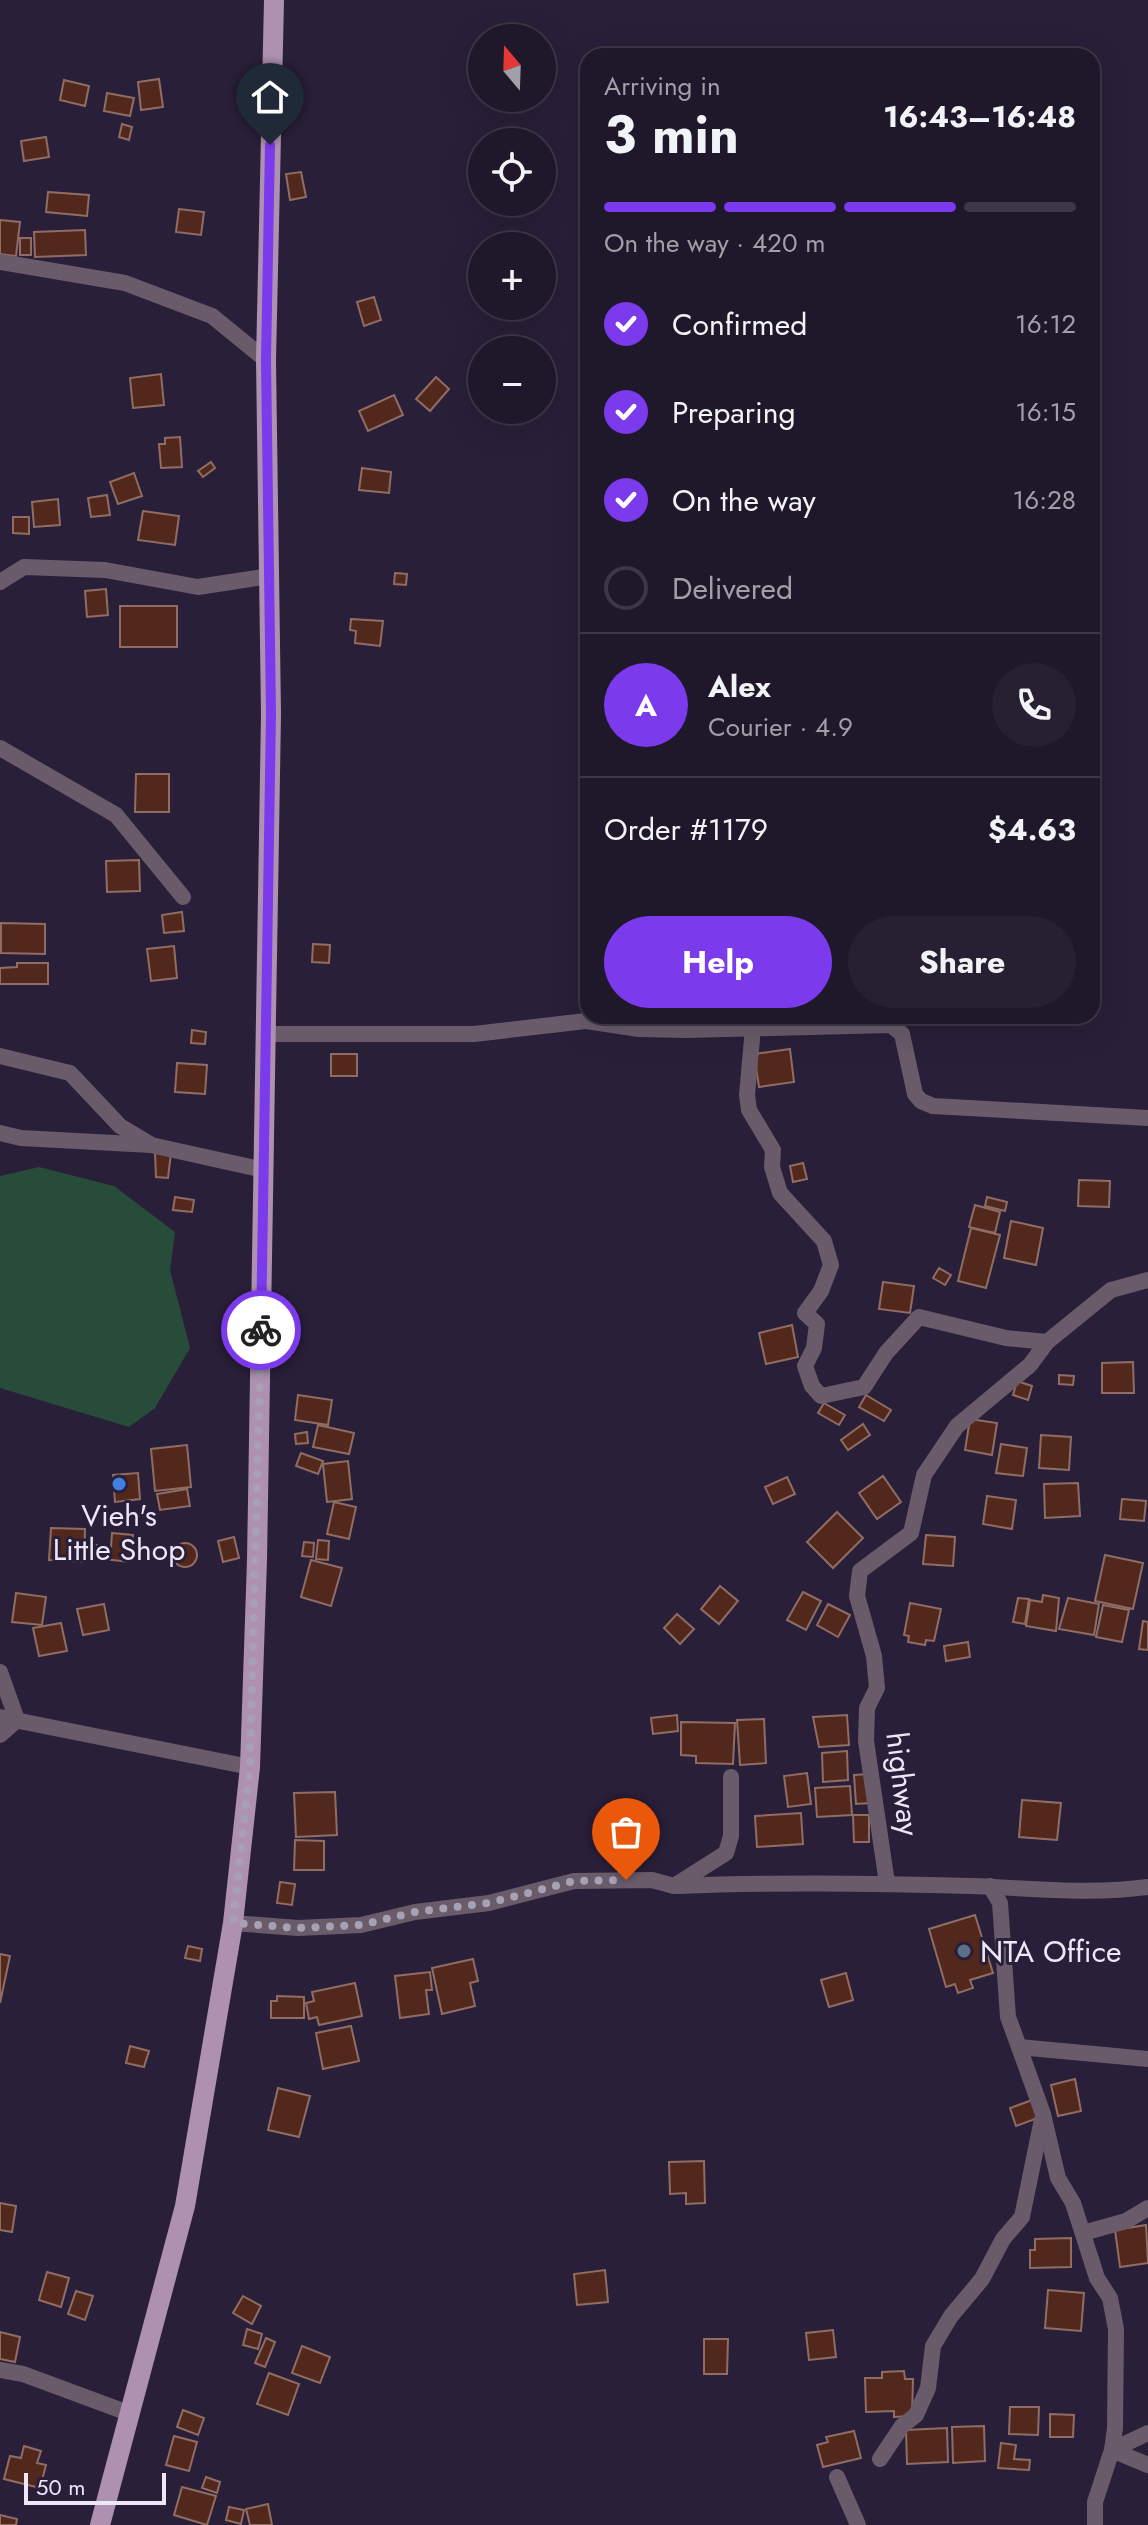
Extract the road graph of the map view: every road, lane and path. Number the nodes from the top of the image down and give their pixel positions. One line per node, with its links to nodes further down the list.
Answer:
1 (274, 0): 3 (main road)
2 (0, 262): 3 (street)
3 (266, 360): 4 (main road)
4 (270, 576): 5 (street); 11 (main road)
5 (0, 582)
6 (0, 748): 7 (street)
7 (183, 897)
8 (580, 1022): 11 (street)
9 (606, 1024): 10 (street)
10 (753, 1028): 13 (street); 18 (street)
11 (264, 1034): 16 (main road)
12 (0, 1056): 15 (street)
13 (1148, 1118)
14 (0, 1133): 15 (street)
15 (151, 1145): 16 (street)
16 (264, 1170): 23 (main road)
17 (1148, 1280): 18 (street, highway)
18 (1047, 1342): 25 (street, highway)
19 (0, 1672): 21 (street)
20 (0, 1717): 21 (street)
21 (17, 1720): 22 (street); 23 (street)
22 (0, 1735)
23 (250, 1767): 29 (main road)
24 (731, 1777): 26 (street)
25 (887, 1883): 26 (street); 27 (street)
26 (674, 1886): 29 (street)
27 (990, 1886): 28 (street); 30 (street)
28 (1148, 1887)
29 (233, 1923): 36 (main road)
30 (1019, 2047): 31 (street); 32 (street)
31 (1148, 2059)
32 (1043, 2114): 34 (street); 39 (street)
33 (1148, 2208): 34 (street)
34 (1083, 2233): 38 (street)
35 (0, 2370): 36 (street)
36 (131, 2414): 42 (main road)
37 (1148, 2433): 38 (street)
38 (1112, 2450): 40 (street); 44 (street)
39 (880, 2459)
40 (1148, 2465)
41 (837, 2477): 43 (street)
42 (100, 2525)
43 (858, 2525)
44 (1095, 2525)

